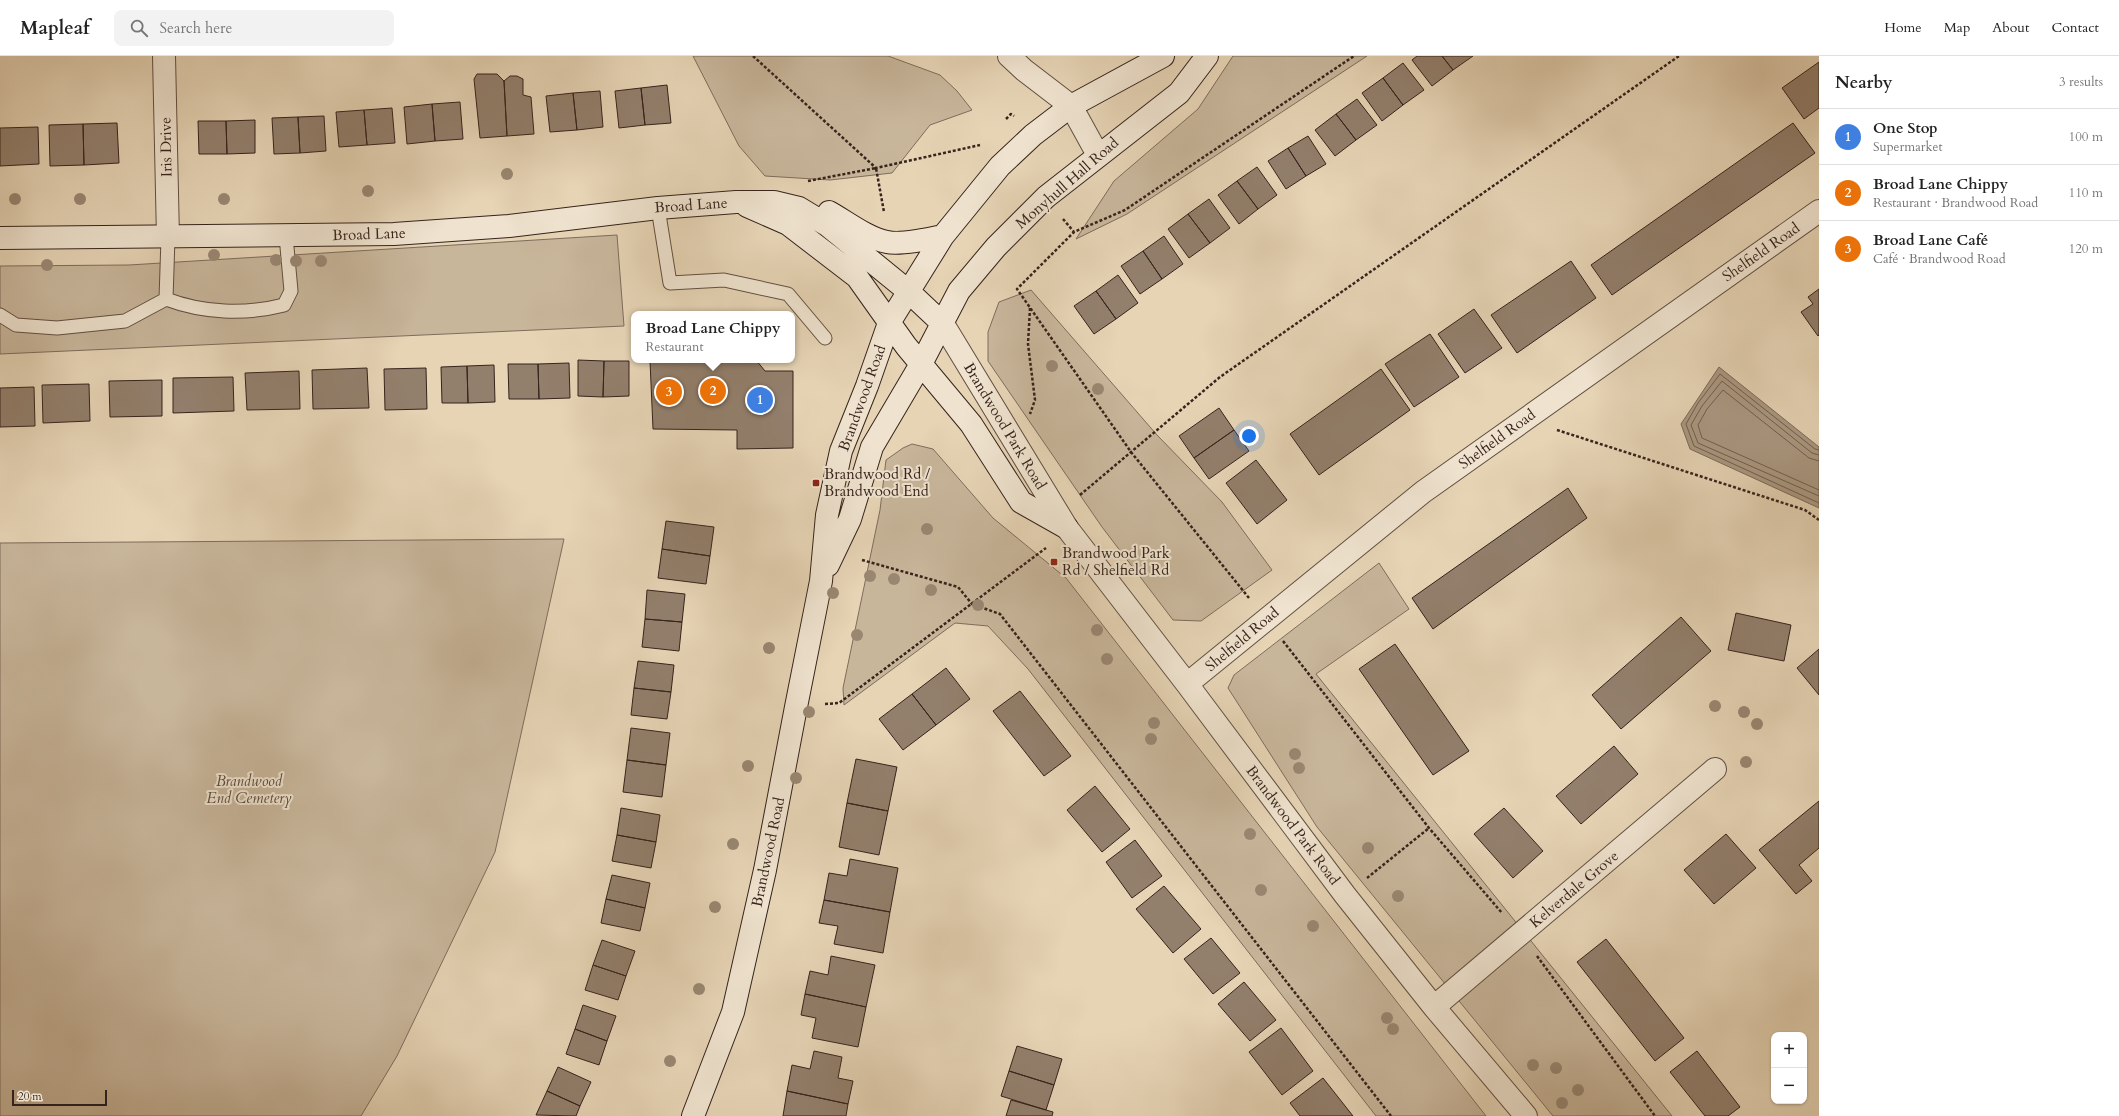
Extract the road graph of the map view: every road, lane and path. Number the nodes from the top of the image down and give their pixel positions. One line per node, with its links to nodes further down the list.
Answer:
1 (164, 56): 22 (street, Iris Drive)
2 (753, 56): 13 (path)
3 (1009, 56): 8 (street)
4 (1163, 56): 8 (street)
5 (1207, 56): 12 (street, Monyhull Hall Road)
6 (1354, 56): 25 (path)
7 (1679, 56): 34 (path)
8 (1071, 106): 12 (street); 20 (street)
9 (1011, 114): 10 (path)
10 (1002, 124)
11 (985, 144): 13 (path)
12 (1098, 155): 28 (street, Monyhull Hall Road)
13 (876, 168): 18 (path)
14 (736, 202): 15 (street, Broad Lane); 16 (street, Broad Lane); 27 (street, Broad Lane)
15 (658, 208): 19 (street, Broad Lane); 29 (lane)
16 (798, 208): 20 (street, Broad Lane); 23 (street, Broad Lane)
17 (1819, 211): 32 (street, Shelfield Road)
18 (885, 213)
19 (286, 236): 22 (street, Broad Lane); 24 (lane)
20 (943, 236): 23 (street)
21 (0, 238): 22 (street, Broad Lane)
22 (168, 238): 24 (lane)
23 (908, 291): 27 (street, Brandwood Road); 28 (street, Broad Lane)
24 (166, 299): 26 (lane)
25 (1030, 308): 33 (path); 34 (path)
26 (0, 315)
27 (889, 323): 30 (street, Broad Lane); 38 (street, Brandwood Road)
28 (943, 324): 31 (street, Brandwood Road); 33 (street, Brandwood Park Road)
29 (825, 338)
30 (906, 346): 31 (street, Brandwood Park Road)
31 (921, 364): 36 (street, Brandwood Park Road); 37 (street, Brandwood Road)
32 (1523, 420): 35 (path); 40 (street, Shelfield Road)
33 (1020, 451): 36 (street, Brandwood Park Road)
34 (1131, 452): 36 (path); 40 (path)
35 (1819, 520)
36 (1067, 528): 39 (path); 41 (street, Brandwood Park Road)
37 (834, 552): 38 (street, Brandwood Road); 39 (path)
38 (820, 581): 42 (street, Brandwood Road)
39 (972, 604): 42 (path); 49 (path)
40 (1265, 619): 41 (street, Shelfield Road); 44 (path)
41 (1187, 684): 45 (street, Brandwood Park Road)
42 (796, 707): 48 (street, Brandwood Road)
43 (1715, 769): 46 (street, Kelverdale Grove)
44 (1430, 828): 45 (path); 46 (path)
45 (1345, 895): 47 (street, Brandwood Park Road)
46 (1521, 934): 47 (street, Kelverdale Grove); 51 (path)
47 (1434, 1007): 50 (street, Brandwood Park Road)
48 (693, 1116)
49 (1391, 1116)
50 (1526, 1116)
51 (1655, 1116)

